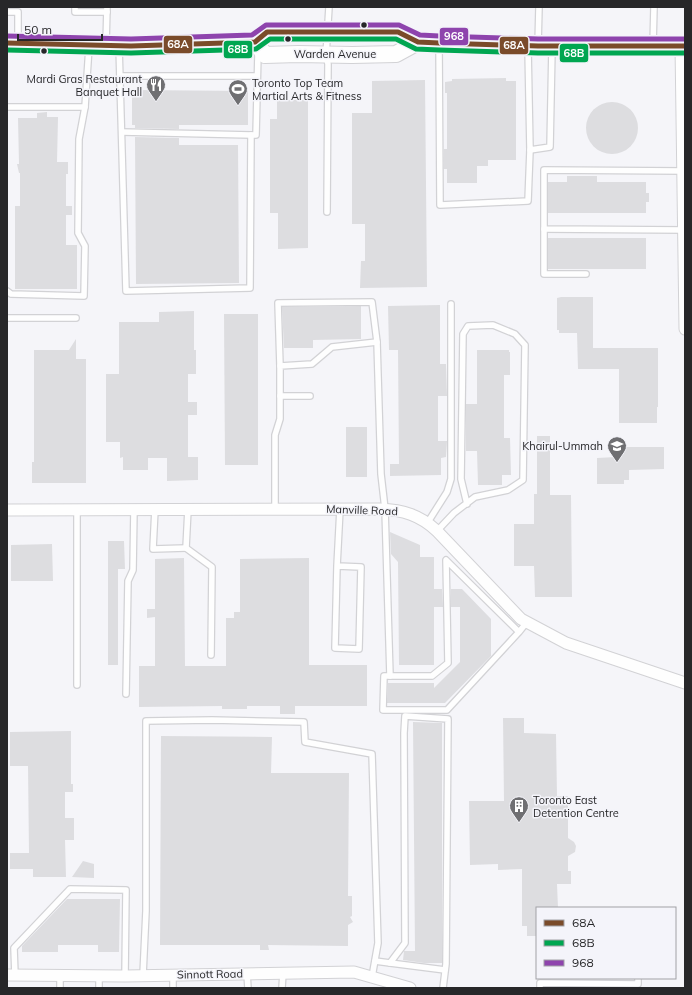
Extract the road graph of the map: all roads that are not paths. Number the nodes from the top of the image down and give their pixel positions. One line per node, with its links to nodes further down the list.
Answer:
1 (75, 7): 5 (lane)
2 (329, 7): 7 (lane)
3 (539, 7): 14 (lane)
4 (654, 7): 15 (lane)
5 (107, 10): 12 (lane)
6 (7, 12): 9 (lane)
7 (327, 32): 8 (main road, Warden Avenue); 13 (main road, Warden Avenue); 17 (lane)
8 (418, 42): 10 (main road, Warden Avenue); 17 (main road, Warden Avenue)
9 (12, 43): 11 (main road, Warden Avenue)
10 (439, 43): 14 (main road, Warden Avenue); 24 (lane)
11 (89, 45): 12 (main road, Warden Avenue); 21 (lane)
12 (113, 45): 13 (main road, Warden Avenue); 18 (lane)
13 (257, 45): 17 (main road, Warden Avenue); 19 (lane)
14 (539, 46): 15 (main road, Warden Avenue); 24 (lane); 24 (lane)
15 (654, 46): 16 (main road, Warden Avenue)
16 (683, 46): 25 (street)
17 (326, 55): 26 (lane)
18 (120, 76): 19 (lane); 22 (lane)
19 (258, 76): 23 (lane)
20 (7, 107): 21 (lane)
21 (85, 107): 30 (lane)
22 (122, 132): 23 (lane); 23 (lane)
23 (251, 135)
24 (530, 150)
25 (683, 171): 27 (lane); 28 (street)
26 (327, 212)
27 (544, 229): 28 (lane); 29 (lane)
28 (684, 230): 34 (street)
29 (586, 274)
30 (7, 291)
31 (451, 304): 49 (lane)
32 (7, 318): 33 (lane)
33 (76, 318)
34 (685, 318): 35 (street)
35 (685, 329)
36 (377, 342): 37 (lane); 37 (lane); 47 (lane)
37 (280, 366): 38 (lane)
38 (280, 396): 39 (lane); 45 (lane)
39 (310, 396)
40 (467, 504): 40 (lane); 50 (lane)
41 (77, 509): 42 (street, Manville Road); 48 (street, Manville Road); 58 (lane)
42 (134, 509): 43 (street, Manville Road); 59 (lane)
43 (155, 509): 44 (street, Manville Road); 51 (lane)
44 (188, 509): 45 (street, Manville Road); 51 (lane)
45 (275, 509): 46 (street, Manville Road)
46 (340, 509): 47 (street, Manville Road); 52 (lane)
47 (385, 509): 49 (street, Manville Road); 56 (lane)
48 (7, 510)
49 (428, 522): 50 (street, Manville Road)
50 (437, 531): 53 (street, Manville Road)
51 (186, 548): 55 (lane)
52 (337, 566): 52 (lane)
53 (528, 622): 54 (lane); 57 (street, Manville Road)
54 (518, 632): 56 (lane); 56 (lane)
55 (211, 655)
56 (390, 676)
57 (685, 683)
58 (77, 685)
59 (126, 694)
60 (375, 960): 61 (lane); 67 (lane); 71 (lane)
61 (390, 963): 62 (lane); 62 (lane)
62 (445, 970): 79 (lane)
63 (283, 973): 64 (street, Sinnott Road); 71 (street, Sinnott Road); 77 (lane)
64 (247, 974): 68 (street, Sinnott Road); 76 (lane)
65 (11, 975): 66 (street, Sinnott Road); 70 (lane)
66 (60, 975): 69 (street, Sinnott Road); 73 (lane)
67 (143, 975): 68 (street, Sinnott Road); 70 (street, Sinnott Road)
68 (173, 975): 75 (lane)
69 (99, 976): 70 (street, Sinnott Road); 74 (lane)
70 (125, 976)
71 (372, 977): 78 (street, Sinnott Road)
72 (638, 979): 80 (lane)
73 (60, 988)
74 (99, 988)
75 (173, 988)
76 (248, 988)
77 (282, 988)
78 (410, 988)
79 (443, 988)
80 (540, 988)

